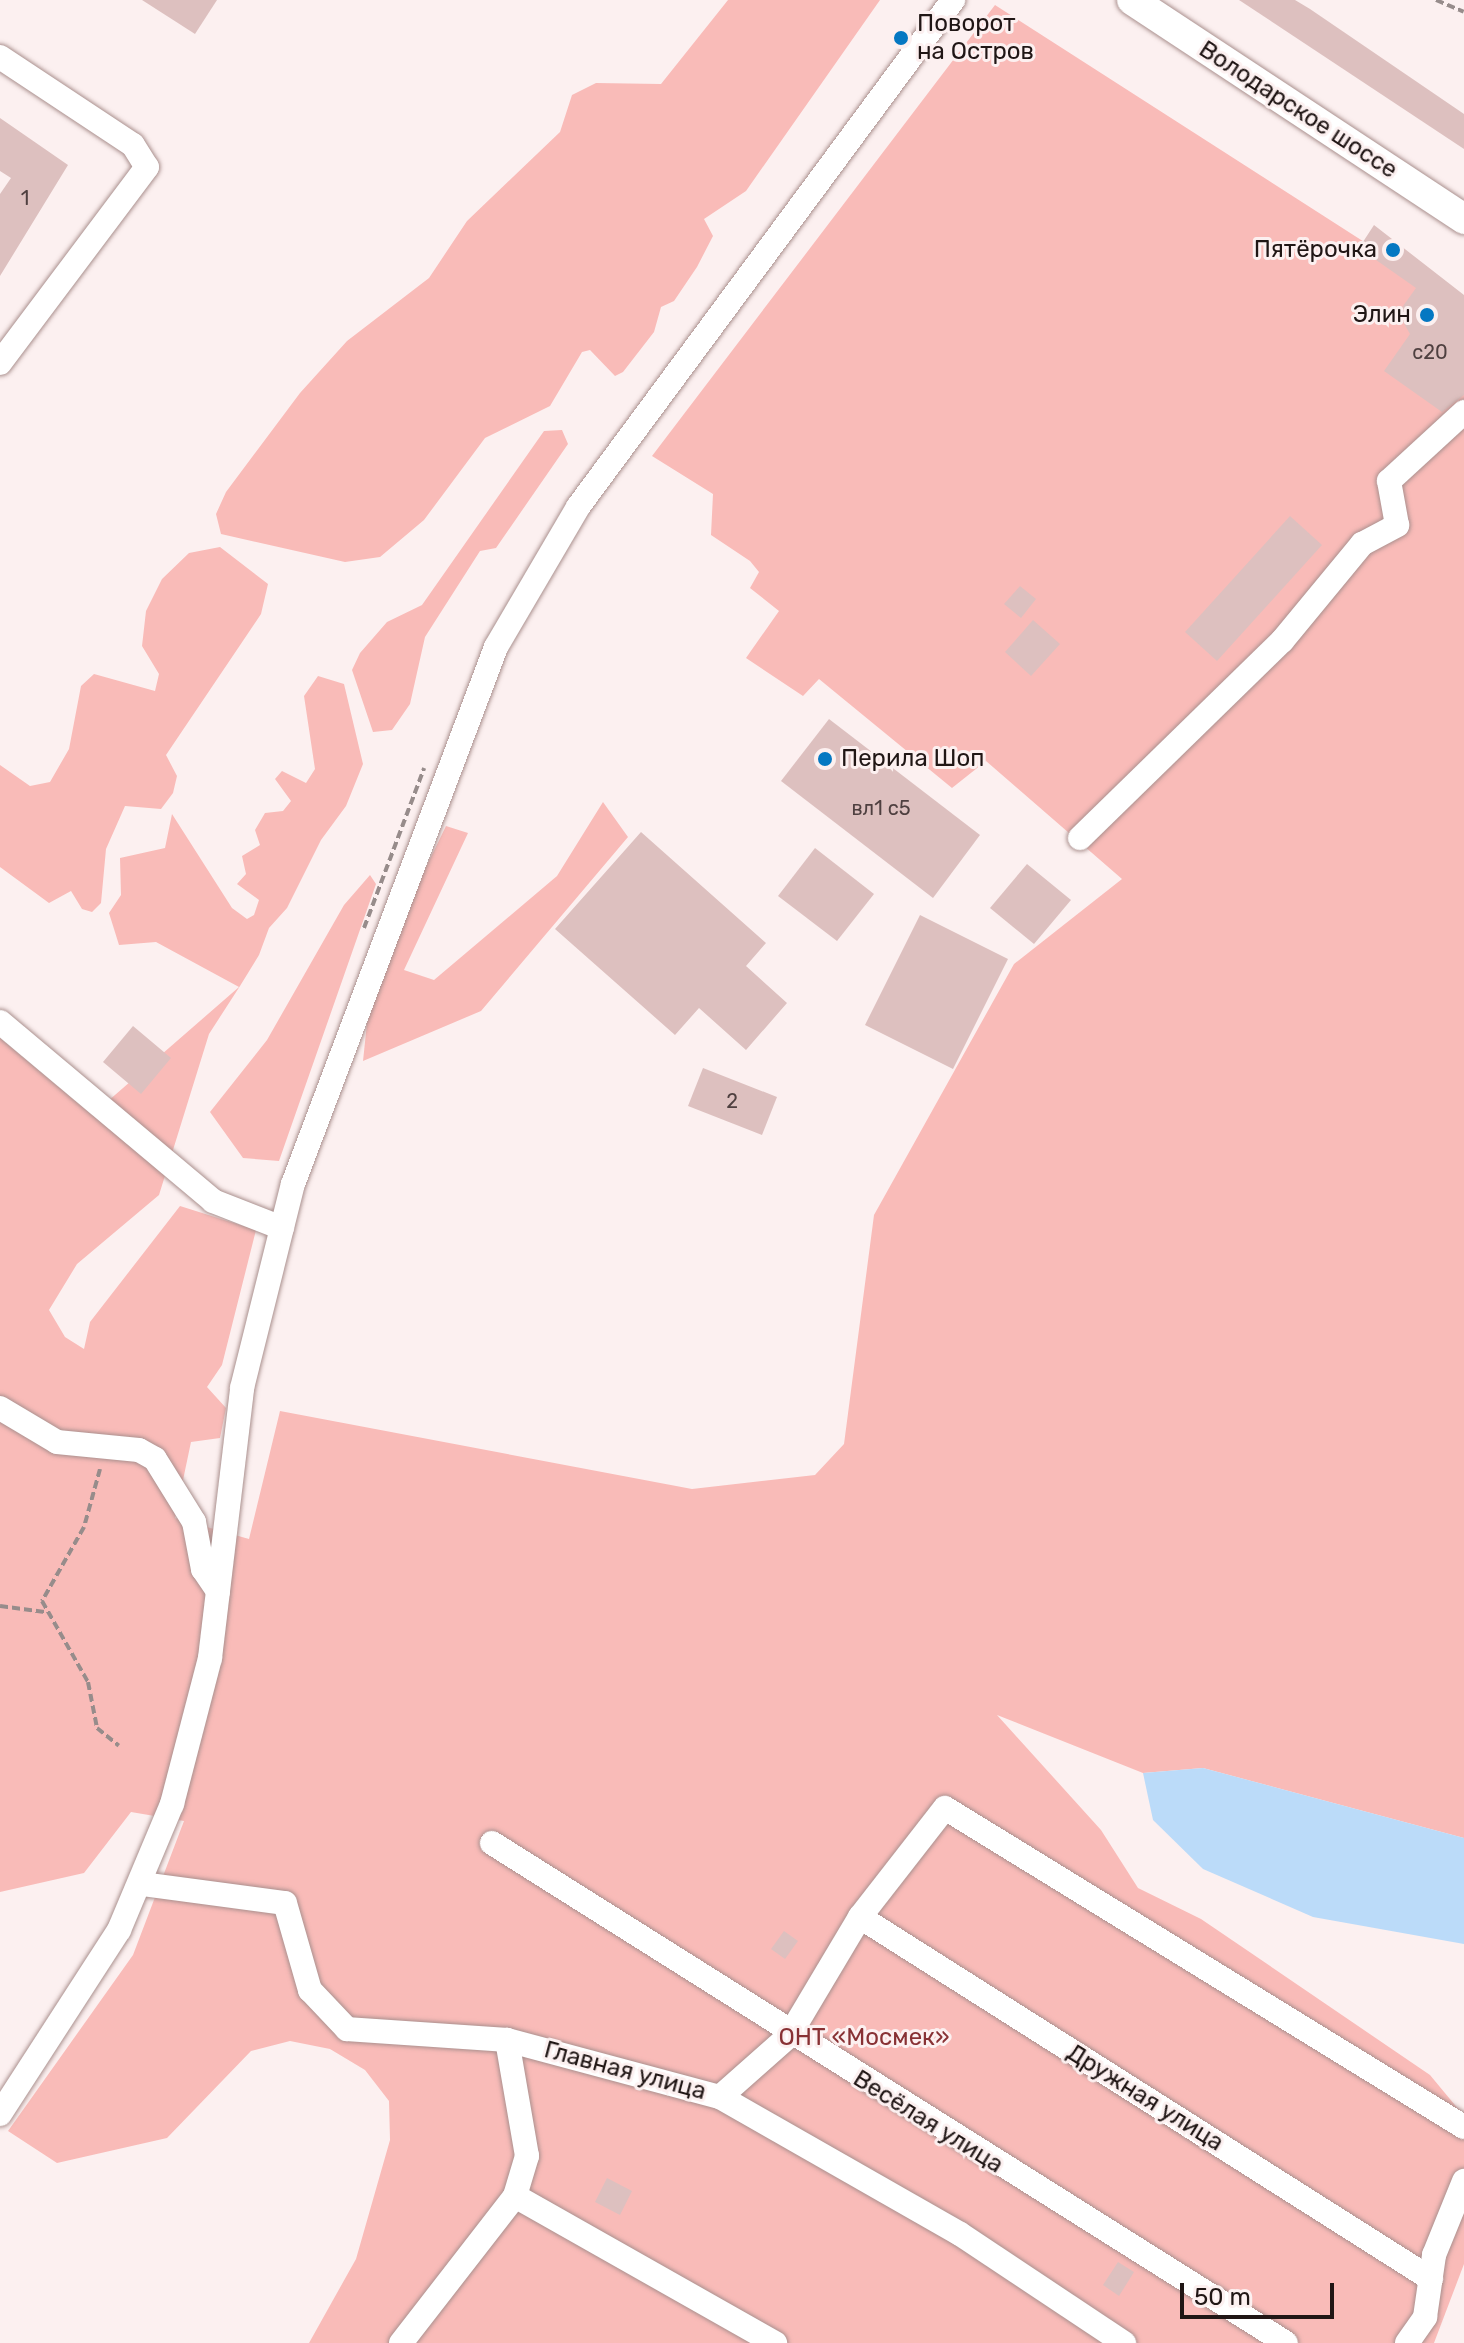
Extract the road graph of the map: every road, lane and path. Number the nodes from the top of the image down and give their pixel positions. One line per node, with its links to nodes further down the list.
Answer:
1 (953, 0): 13 (street)
2 (1132, 0): 6 (main road, Володарское шоссе)
3 (1436, 0): 4 (path)
4 (1464, 12)
5 (0, 57): 7 (street)
6 (1464, 219)
7 (0, 363)
8 (1464, 412): 10 (street)
9 (427, 763): 11 (path)
10 (1080, 838)
11 (361, 936)
12 (0, 1022): 13 (street)
13 (282, 1228): 16 (street)
14 (0, 1408): 15 (street)
15 (103, 1447): 16 (street); 18 (path)
16 (218, 1591): 21 (street)
17 (0, 1606): 18 (path)
18 (46, 1612): 19 (path)
19 (119, 1746)
20 (492, 1843): 23 (street, Весёлая улица)
21 (142, 1884): 24 (street, Главная улица); 26 (street)
22 (860, 1917): 23 (street); 27 (street); 30 (street, Дружная улица)
23 (789, 2036): 25 (street); 34 (street, Весёлая улица)
24 (507, 2040): 25 (street, Главная улица); 29 (street)
25 (720, 2097): 33 (street, Главная улица)
26 (0, 2114)
27 (1464, 2127)
28 (1464, 2181): 30 (street)
29 (515, 2196): 31 (street); 32 (street)
30 (1431, 2279): 35 (street)
31 (401, 2343)
32 (775, 2343)
33 (1124, 2343)
34 (1286, 2343)
35 (1407, 2343)

